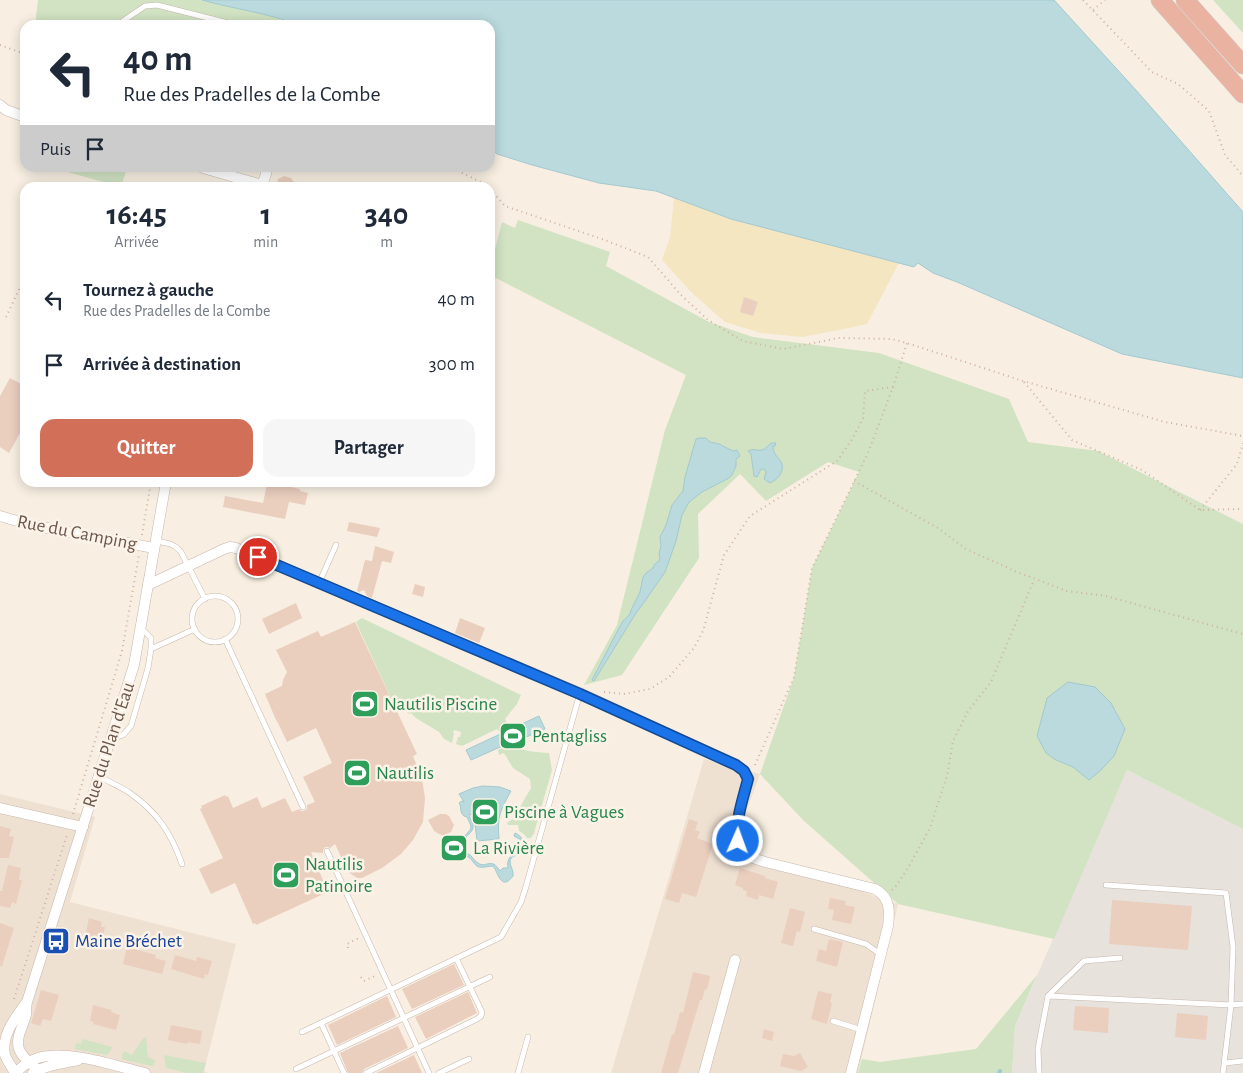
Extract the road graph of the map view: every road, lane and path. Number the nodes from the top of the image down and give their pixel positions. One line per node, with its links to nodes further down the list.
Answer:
1 (1083, 0): 5 (path)
2 (1105, 0): 5 (path)
3 (1160, 0): 11 (highway)
4 (1185, 0): 10 (highway)
5 (1093, 10): 16 (path)
6 (124, 20): 7 (lane)
7 (216, 20)
8 (0, 45): 9 (path)
9 (20, 52)
10 (1243, 65)
11 (1243, 94)
12 (0, 105): 13 (street)
13 (20, 115)
14 (215, 172): 17 (street)
15 (462, 172): 18 (path)
16 (1243, 176)
17 (248, 182)
18 (480, 182)
19 (495, 195): 22 (path)
20 (20, 287): 21 (path)
21 (6, 316)
22 (907, 343): 23 (path); 24 (path)
23 (1023, 381): 25 (path); 31 (path)
24 (893, 387): 27 (path); 48 (path)
25 (1243, 436)
26 (1243, 443): 31 (path)
27 (854, 480): 37 (path); 52 (path)
28 (150, 487): 34 (path)
29 (165, 487): 33 (street, Rue du Plan d'Eau)
30 (1243, 509): 31 (path)
31 (1200, 510)
32 (0, 516): 34 (street, Rue du Camping)
33 (155, 544): 34 (street, Rue du Camping); 36 (lane); 39 (street, Rue du Plan d'Eau)
34 (140, 545): 46 (path)
35 (336, 545): 38 (lane)
36 (188, 565): 38 (street); 39 (street); 40 (lane)
37 (1034, 579): 43 (path); 60 (path)
38 (319, 584): 49 (street)
39 (148, 585): 41 (street, Rue du Plan d'Eau)
40 (204, 598): 42 (lane); 44 (lane)
41 (141, 628): 45 (lane); 47 (street, Rue du Plan d'Eau)
42 (195, 629): 44 (lane); 45 (lane)
43 (1243, 634)
44 (225, 640): 53 (lane)
45 (151, 649): 50 (lane)
46 (122, 650): 47 (path); 55 (path)
47 (137, 654): 50 (street, Rue du Plan d'Eau)
48 (604, 692)
49 (580, 694): 52 (street); 65 (lane)
50 (112, 736): 51 (street, Rue du Plan d'Eau)
51 (99, 776): 56 (street, Rue du Plan d'Eau); 58 (lane)
52 (748, 779): 60 (street)
53 (303, 807)
54 (0, 808): 55 (street)
55 (70, 824): 56 (street); 74 (path)
56 (83, 827): 75 (street, Rue du Plan d'Eau)
57 (327, 851): 62 (lane)
58 (182, 864)
59 (1106, 886): 77 (lane)
60 (885, 897): 64 (street)
61 (814, 929): 64 (lane)
62 (366, 935): 63 (path); 68 (lane)
63 (348, 948)
64 (881, 954): 81 (street)
65 (456, 958): 71 (lane); 72 (lane)
66 (1120, 958): 73 (lane)
67 (735, 960): 100 (street)
68 (383, 973): 69 (path); 72 (lane)
69 (361, 977)
70 (490, 977): 71 (lane)
71 (470, 987): 78 (lane); 84 (lane)
72 (390, 990): 78 (lane); 80 (lane)
73 (1048, 996): 77 (lane); 102 (lane)
74 (13, 1002)
75 (27, 1002): 88 (street, Rue du Plan d'Eau); 93 (street, Rue du Plan d'Eau)
76 (1243, 1004): 77 (lane)
77 (1231, 1005): 90 (lane)
78 (404, 1019): 84 (lane); 85 (lane)
79 (833, 1021): 81 (lane)
80 (321, 1023): 82 (lane); 85 (lane)
81 (862, 1030): 101 (street)
82 (302, 1032)
83 (528, 1037): 99 (lane)
84 (418, 1048): 96 (lane); 97 (lane)
85 (334, 1051): 91 (lane); 95 (lane)
86 (86, 1059): 88 (street); 92 (street); 94 (street)
87 (469, 1059): 98 (lane)
88 (29, 1062): 92 (street, Rue du Plan d'Eau); 93 (street)
89 (1243, 1062): 90 (lane)
90 (1224, 1064): 103 (lane)
91 (296, 1068)
92 (35, 1071)
93 (15, 1073)
94 (145, 1073)
95 (344, 1073)
96 (366, 1073)
97 (429, 1073)
98 (439, 1073)
99 (518, 1073)
100 (704, 1073)
101 (851, 1073)
102 (1039, 1073)
103 (1223, 1073)

